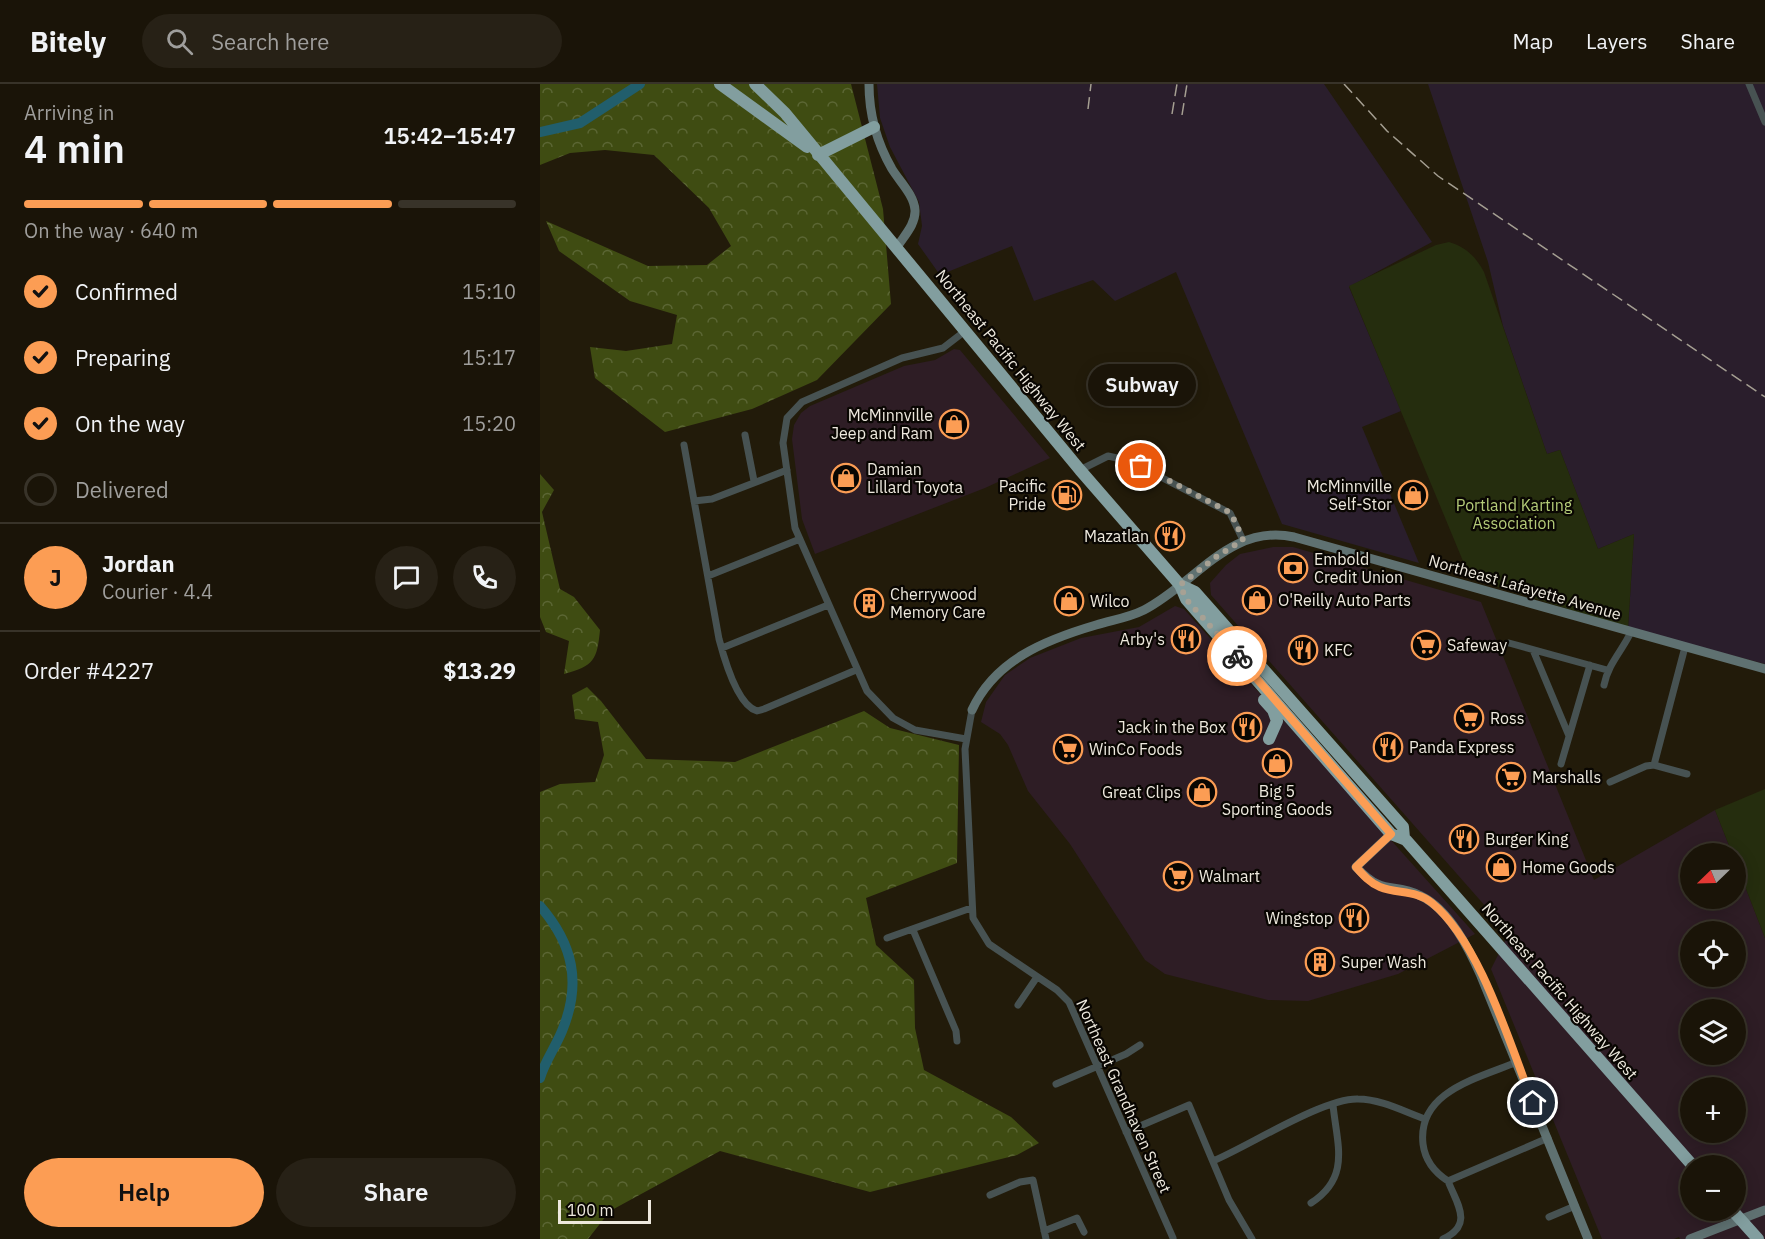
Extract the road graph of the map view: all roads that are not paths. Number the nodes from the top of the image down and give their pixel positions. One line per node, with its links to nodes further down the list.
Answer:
1 (720, 84): 7 (highway)
2 (755, 84): 7 (highway)
3 (869, 84): 6 (street)
4 (1749, 84): 5 (street)
5 (1765, 122)
6 (874, 127): 7 (highway); 8 (street)
7 (818, 155): 8 (highway, Northeast Pacific Highway West)
8 (897, 247): 9 (highway, Northeast Pacific Highway West)
9 (965, 330): 12 (street); 13 (highway, Northeast Pacific Highway West)
10 (746, 435): 14 (street)
11 (684, 445): 15 (street)
12 (787, 470): 14 (street); 16 (street)
13 (1080, 470): 17 (street); 19 (highway, Northeast Pacific Highway West)
14 (754, 481): 15 (street)
15 (694, 501): 18 (street)
16 (800, 539): 18 (street); 20 (street)
17 (1243, 540): 19 (street, Northeast Lafayette Avenue); 21 (street, Northeast Lafayette Avenue)
18 (708, 576): 24 (street)
19 (1180, 585): 26 (highway, Northeast Pacific Highway West); 33 (street, Northeast Lafayette Avenue); 34 (highway, Northeast Pacific Highway West)
20 (828, 605): 24 (street); 30 (street)
21 (1631, 632): 23 (street, Northeast Lafayette Avenue); 31 (street)
22 (1509, 643): 25 (street)
23 (1685, 647): 29 (street, Northeast Lafayette Avenue); 41 (street)
24 (722, 648): 30 (street)
25 (1533, 650): 28 (street); 36 (street)
26 (1233, 652): 27 (highway, Northeast Pacific Highway West); 38 (highway)
27 (1243, 663): 34 (highway); 35 (highway, Northeast Pacific Highway West)
28 (1590, 665): 31 (street); 36 (street)
29 (1765, 669)
30 (856, 670): 37 (street)
31 (1607, 670): 32 (street)
32 (1604, 685)
33 (972, 710): 37 (street, Northeast Grandhaven Street)
34 (1305, 716): 39 (highway, Northeast Pacific Highway West)
35 (1298, 729): 39 (highway); 44 (highway, Northeast Pacific Highway West)
36 (1569, 736): 40 (street)
37 (966, 739): 45 (street, Northeast Grandhaven Street)
38 (1269, 739)
39 (1342, 758): 44 (highway, Northeast Pacific Highway West)
40 (1561, 764)
41 (1654, 765): 42 (street); 43 (street)
42 (1687, 774)
43 (1610, 782)
44 (1397, 836): 52 (street); 59 (highway, Northeast Pacific Highway West)
45 (971, 908): 46 (street); 48 (street, Northeast Grandhaven Street)
46 (913, 930): 47 (street); 50 (street)
47 (887, 938)
48 (1037, 976): 49 (street); 53 (street, Northeast Grandhaven Street)
49 (1018, 1005)
50 (957, 1041)
51 (1140, 1045): 53 (street)
52 (1517, 1062): 56 (street); 58 (street)
53 (1098, 1066): 54 (street); 57 (street, Northeast Grandhaven Street)
54 (1056, 1084)
55 (1333, 1105): 56 (street); 60 (street); 63 (street)
56 (1425, 1119): 61 (street)
57 (1126, 1132): 60 (street); 72 (street, Northeast Grandhaven Street)
58 (1548, 1138): 61 (street); 64 (street)
59 (1683, 1155)
60 (1213, 1161): 73 (street)
61 (1448, 1181): 74 (street)
62 (990, 1195): 71 (street)
63 (1311, 1203)
64 (1575, 1206): 67 (street); 75 (street)
65 (1765, 1210): 66 (street)
66 (1746, 1213)
67 (1549, 1217)
68 (1729, 1221): 76 (street)
69 (1742, 1221): 77 (highway)
70 (1084, 1233): 71 (street)
71 (1045, 1235)
72 (1173, 1238)
73 (1252, 1239)
74 (1443, 1239)
75 (1588, 1239)
76 (1690, 1239)
77 (1758, 1239)

